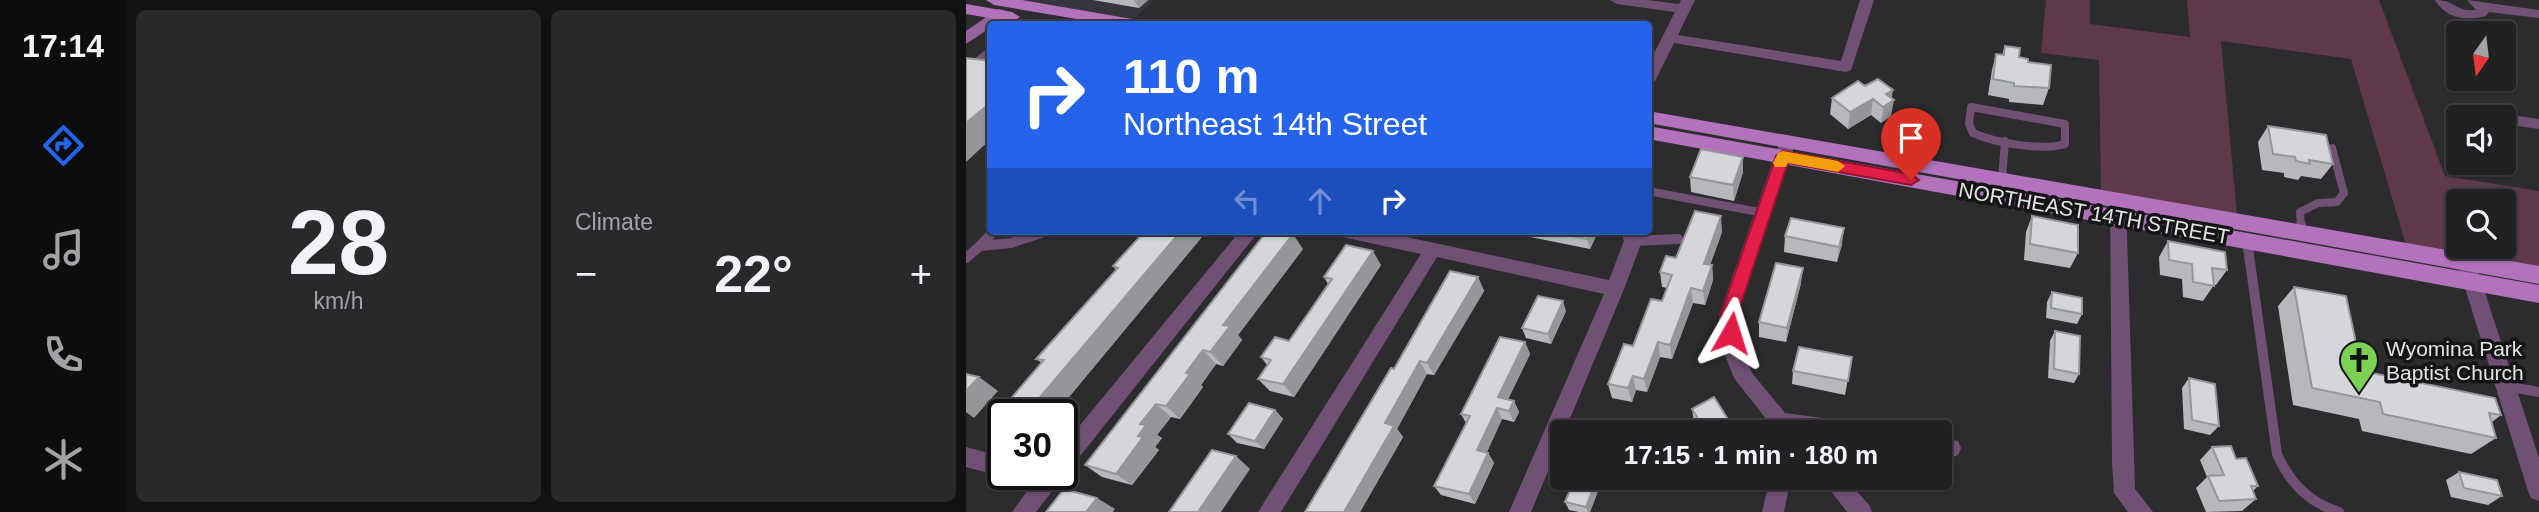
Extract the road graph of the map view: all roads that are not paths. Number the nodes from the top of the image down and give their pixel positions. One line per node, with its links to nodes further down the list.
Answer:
1 (1617, 0): 6 (street)
2 (1867, 0): 12 (street)
3 (2442, 0): 5 (street)
4 (1015, 2): 7 (main road); 11 (main road)
5 (2478, 3): 9 (street)
6 (1686, 5): 12 (street)
7 (996, 7): 8 (main road); 10 (main road); 13 (street)
8 (966, 9)
9 (2539, 14)
10 (1043, 21)
11 (1116, 21)
12 (1670, 38): 17 (street)
13 (966, 39)
14 (987, 53): 15 (lane)
15 (970, 64): 16 (lane)
16 (966, 71)
17 (1652, 73)
18 (1652, 118): 24 (main road, NORTHEAST 14TH STREET)
19 (2516, 121): 20 (street)
20 (2539, 124)
21 (1652, 132): 24 (main road, NORTHEAST 14TH STREET)
22 (2005, 141): 22 (lane); 25 (lane)
23 (2332, 148): 29 (lane)
24 (1785, 149): 25 (main road, NORTHEAST 14TH STREET); 27 (main road, NORTHEAST 14TH STREET); 28 (street)
25 (2002, 179): 27 (main road, NORTHEAST 14TH STREET)
26 (1652, 192): 28 (lane)
27 (2118, 209): 29 (main road, NORTHEAST 14TH STREET); 36 (main road, NORTHEAST 14TH STREET); 60 (street)
28 (1764, 213): 47 (street)
29 (2301, 232): 40 (main road, NORTHEAST 14TH STREET)
30 (990, 235): 37 (lane)
31 (1035, 235): 37 (lane)
32 (1247, 235): 48 (street)
33 (1366, 235): 38 (street)
34 (1631, 236): 35 (lane); 43 (street)
35 (1678, 239)
36 (2247, 241): 42 (main road, NORTHEAST 14TH STREET); 61 (lane)
37 (980, 246): 39 (lane)
38 (1433, 249): 43 (street); 56 (street)
39 (966, 258)
40 (2466, 262): 41 (main road, NORTHEAST 14TH STREET); 42 (street)
41 (2539, 275)
42 (2473, 282): 44 (main road, NORTHEAST 14TH STREET); 45 (street)
43 (1615, 289): 57 (street)
44 (2539, 294)
45 (2506, 386): 46 (lane); 54 (street)
46 (2539, 392)
47 (1778, 420)
48 (1078, 438)
49 (966, 457): 50 (street)
50 (987, 463)
51 (1038, 490): 55 (street)
52 (1778, 490): 58 (street)
53 (1842, 490): 59 (street)
54 (2539, 491)
55 (1024, 512)
56 (1269, 512)
57 (1520, 512)
58 (1773, 512)
59 (1861, 512)
60 (2142, 512)
61 (2339, 512)

